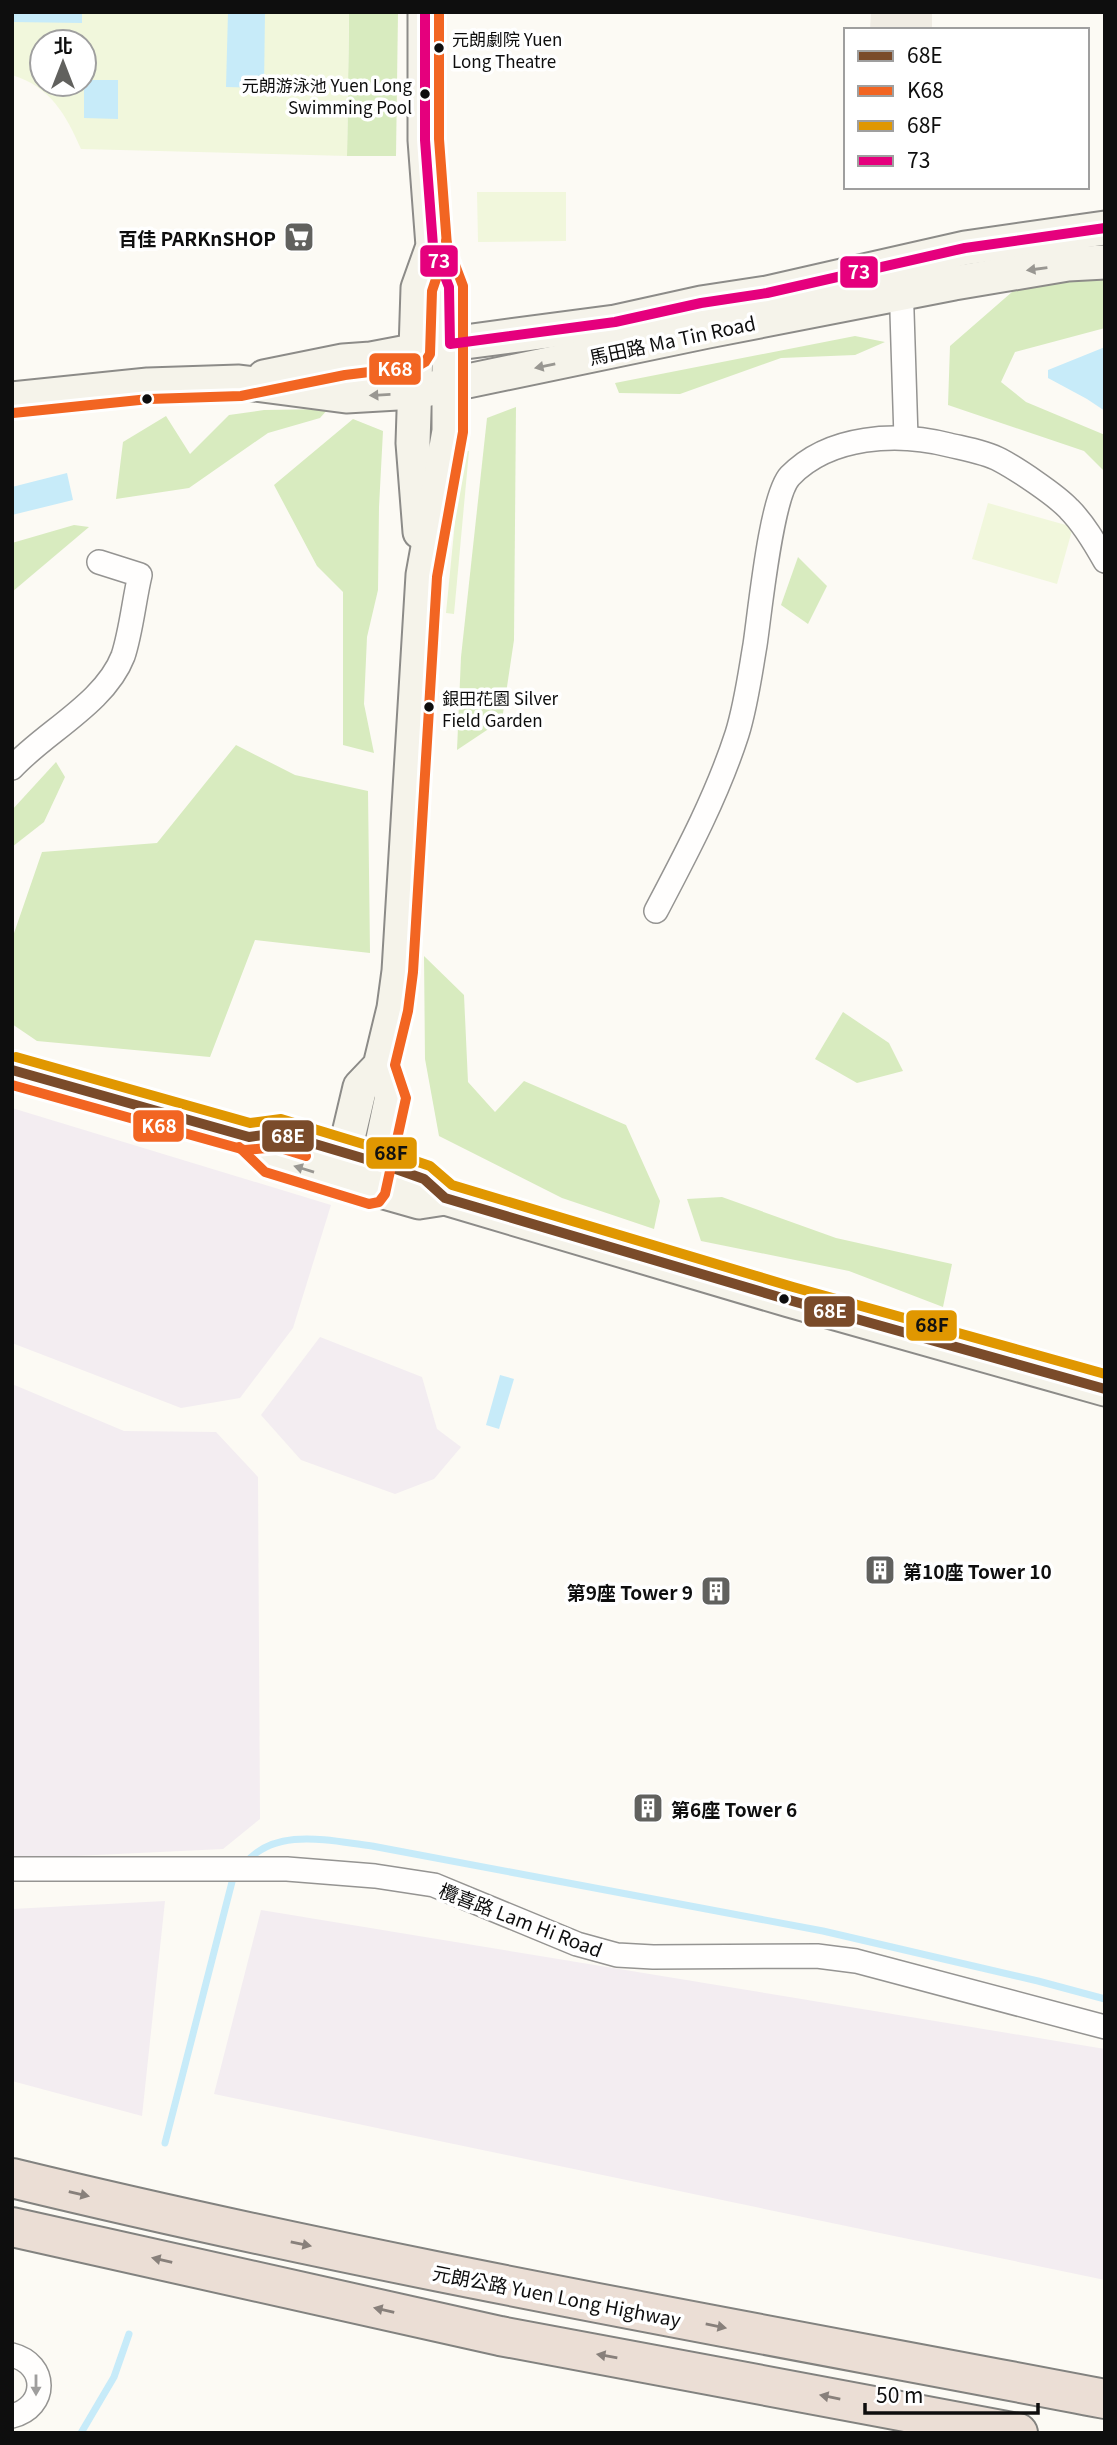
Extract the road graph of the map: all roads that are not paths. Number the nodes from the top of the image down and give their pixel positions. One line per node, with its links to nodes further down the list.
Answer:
1 (425, 12): 3 (street)
2 (1105, 228): 4 (street, 馬田路 Ma Tin Road)
3 (433, 246): 7 (street); 8 (street)
4 (900, 262): 6 (street); 7 (street, 馬田路 Ma Tin Road)
5 (1105, 262): 6 (street, 馬田路 Ma Tin Road, one-way to 6)
6 (901, 295): 10 (street, 馬田路 Ma Tin Road, one-way to 10); 13 (street)
7 (450, 344): 8 (street, 馬田路 Ma Tin Road); 10 (street)
8 (416, 352): 9 (street, 馬田路 Ma Tin Road); 11 (street)
9 (239, 382): 11 (street, 馬田路 Ma Tin Road, one-way to 9); 12 (street, 馬田路 Ma Tin Road)
10 (450, 387): 11 (street, 馬田路 Ma Tin Road); 16 (street)
11 (415, 393): 16 (street)
12 (12, 399)
13 (906, 438): 14 (street); 18 (street)
14 (1105, 561)
15 (99, 562): 17 (street)
16 (423, 575): 19 (street)
17 (12, 768)
18 (656, 911)
19 (380, 1066): 21 (street); 22 (street)
20 (12, 1070): 21 (street)
21 (341, 1166): 22 (street)
22 (376, 1176): 23 (street)
23 (1105, 1389)
24 (12, 1869): 25 (street, 欖喜路 Lam Hi Road)
25 (1105, 2027)
26 (12, 2178): 29 (highway, 元朗公路 Yuen Long Highway, one-way to 29)
27 (12, 2227): 31 (highway, one-way to 27)
28 (12, 2355): 30 (street, one-way to 30)
29 (1105, 2399)
30 (19, 2420)
31 (1018, 2433)

